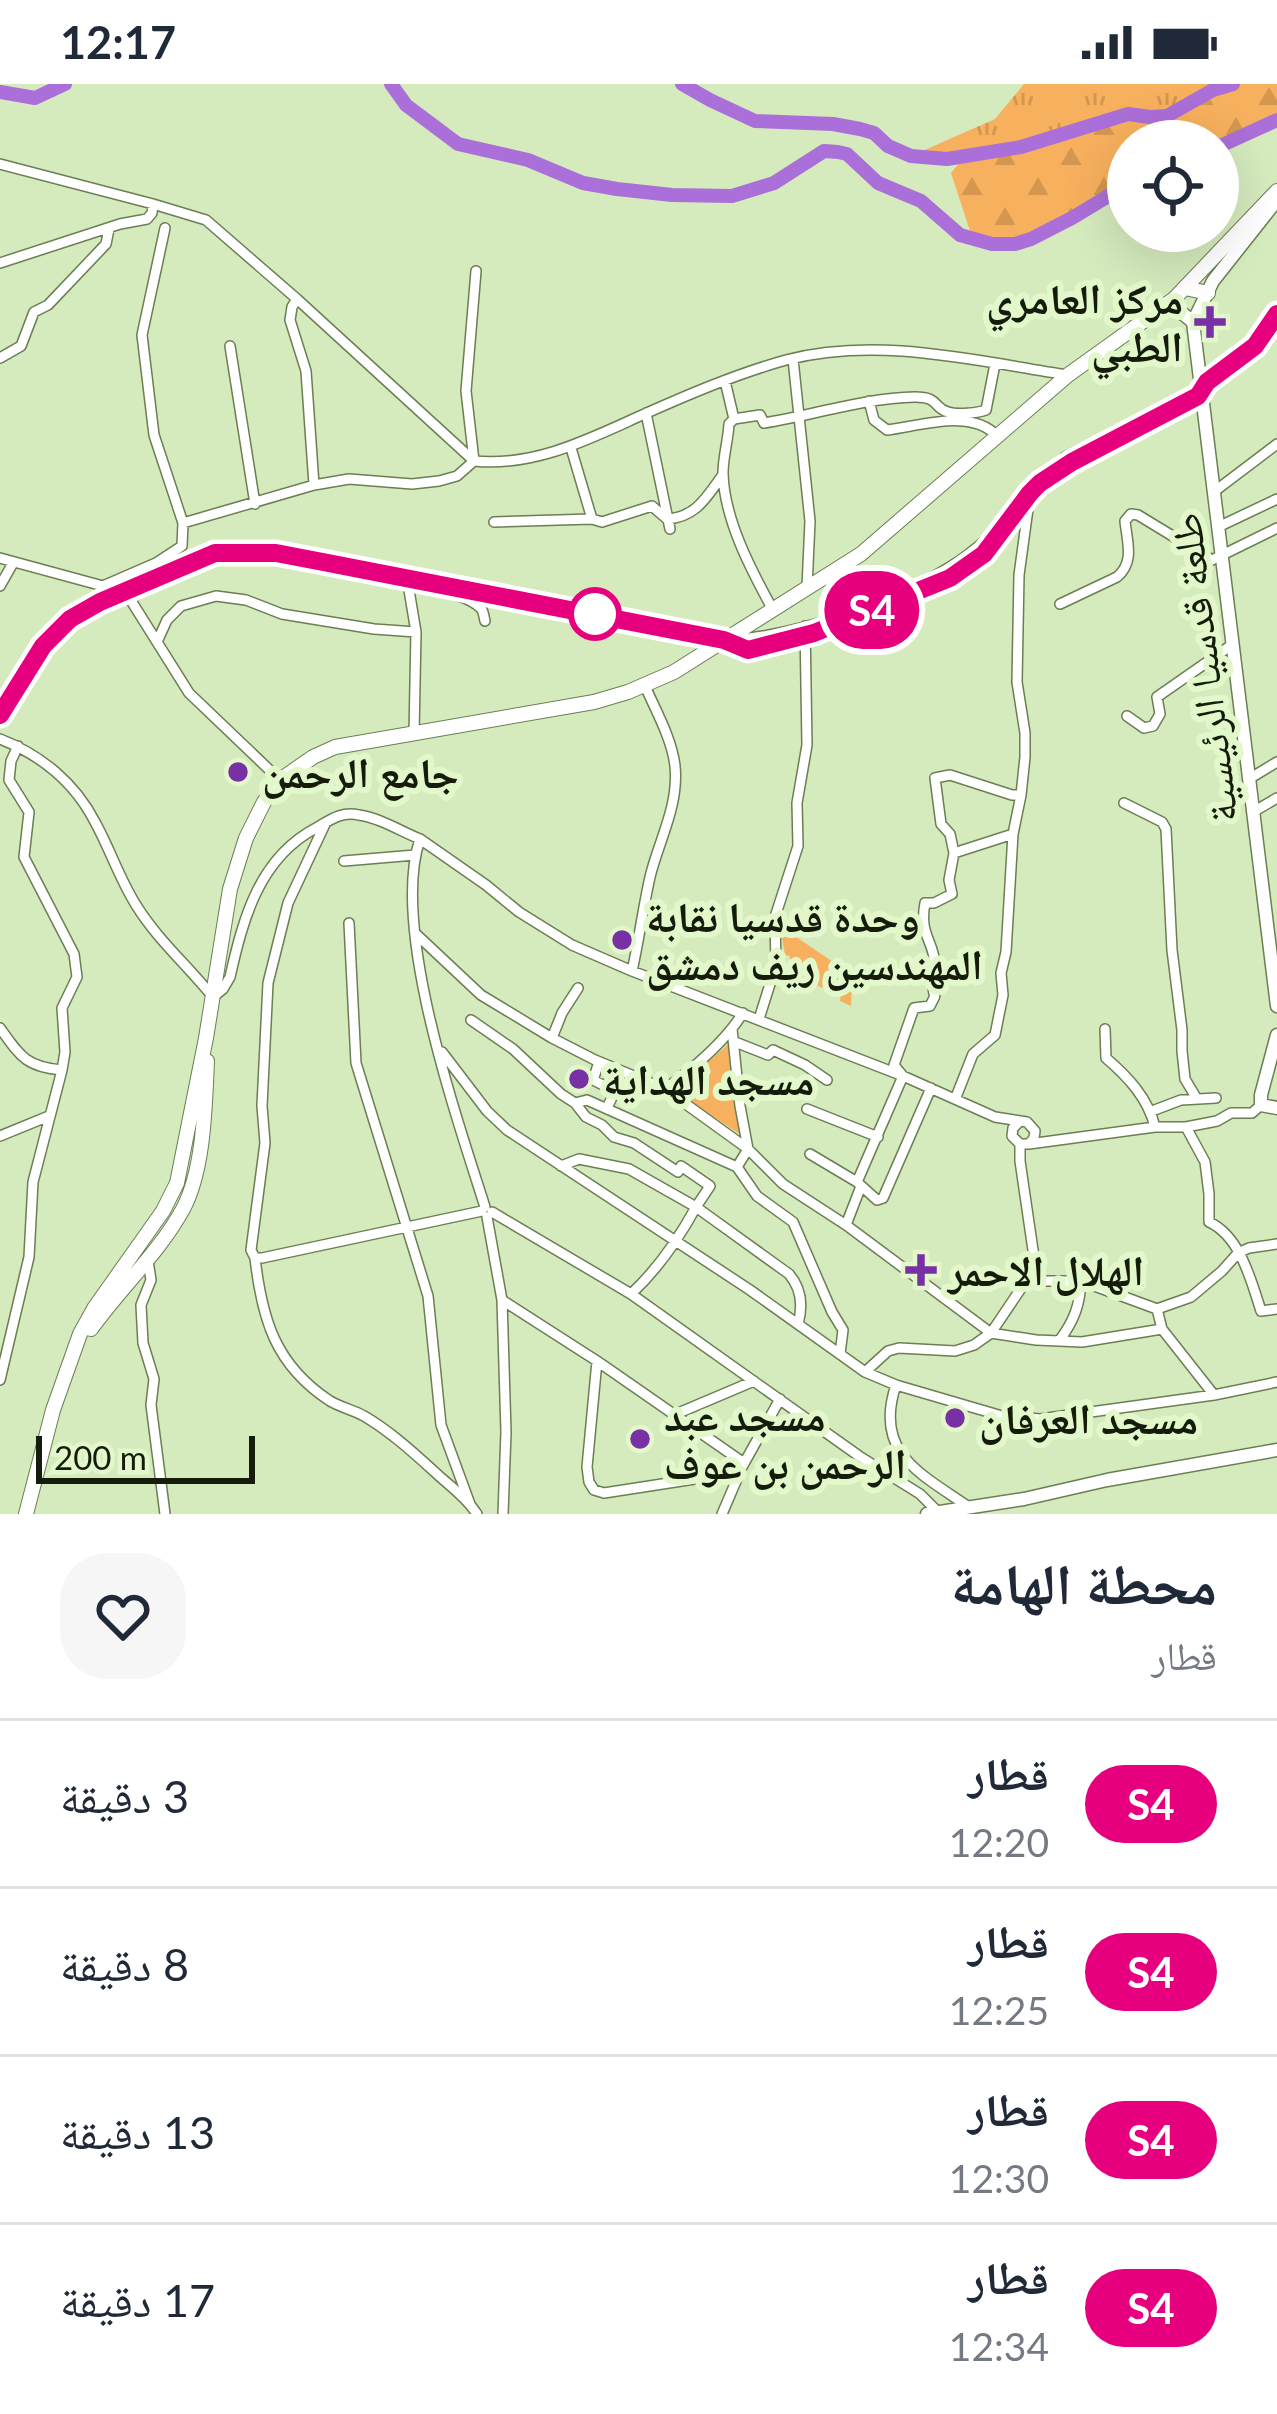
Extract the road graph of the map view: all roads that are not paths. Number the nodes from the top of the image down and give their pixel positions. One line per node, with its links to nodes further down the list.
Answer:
1 (0, 164): 3 (street)
2 (1277, 196): 8 (main road); 9 (main road)
3 (153, 204): 5 (street); 10 (street)
4 (165, 229): 37 (street)
5 (109, 230): 6 (street); 15 (street)
6 (0, 263)
7 (476, 272): 28 (street)
8 (1185, 287): 9 (main road); 11 (main road)
9 (1208, 293): 13 (main road)
10 (297, 299): 28 (street); 30 (street)
11 (1162, 310): 13 (main road); 18 (main road)
12 (1277, 310): 20 (street)
13 (1193, 322): 20 (main road, طلعة قدسيا الرئيسية)
14 (230, 346): 33 (street)
15 (0, 358)
16 (794, 359): 17 (street); 19 (street); 23 (street)
17 (995, 364): 18 (street); 21 (street)
18 (1068, 375): 25 (main road)
19 (724, 381): 22 (street); 24 (street)
20 (1201, 384): 31 (main road, طلعة قدسيا الرئيسية); 34 (street)
21 (869, 401): 23 (street); 25 (street)
22 (646, 413): 27 (street); 38 (street)
23 (801, 417): 24 (street); 47 (street)
24 (734, 419): 29 (street)
25 (997, 436): 47 (main road)
26 (1277, 444): 31 (street)
27 (571, 448): 28 (street); 35 (street)
28 (474, 461): 30 (street)
29 (723, 475): 38 (street); 50 (street)
30 (314, 485): 33 (street)
31 (1215, 491): 39 (main road, طلعة قدسيا الرئيسية)
32 (1277, 499): 39 (street)
33 (255, 504): 37 (street)
34 (1028, 509): 52 (street); 66 (street)
35 (592, 518): 36 (street); 38 (street)
36 (494, 522)
37 (184, 523): 46 (street)
38 (669, 524)
39 (1219, 527): 41 (main road, طلعة قدسيا الرئيسية)
40 (1277, 529): 41 (street)
41 (1222, 556): 49 (street); 56 (main road, طلعة قدسيا الرئيسية)
42 (0, 558): 43 (street)
43 (13, 563): 45 (street); 46 (street)
44 (408, 584): 48 (street); 51 (street); 53 (street)
45 (0, 586)
46 (103, 586): 48 (street)
47 (807, 588): 50 (main road)
48 (127, 596): 55 (street); 58 (street)
49 (1060, 604)
50 (773, 610): 54 (main road)
51 (485, 621)
52 (805, 626): 54 (street); 87 (street)
53 (416, 632): 55 (street); 60 (street)
54 (724, 640): 57 (main road)
55 (157, 642): 65 (street)
56 (1233, 644): 59 (street); 64 (main road, طلعة قدسيا الرئيسية)
57 (645, 686): 60 (main road); 82 (street)
58 (0, 705)
59 (1127, 716)
60 (414, 734): 65 (main road)
61 (0, 739): 62 (street)
62 (18, 746): 84 (street); 99 (street)
63 (1277, 763): 64 (street)
64 (1249, 779): 69 (main road, طلعة قدسيا الرئيسية)
65 (280, 780): 84 (main road)
66 (1022, 795): 71 (street); 73 (street)
67 (1277, 798): 69 (street)
68 (1124, 803): 106 (street)
69 (1253, 812): 77 (main road, طلعة قدسيا الرئيسية)
70 (326, 822): 72 (street); 84 (street); 136 (street)
71 (1013, 834): 73 (street); 104 (street)
72 (420, 839): 74 (street); 82 (street)
73 (954, 853): 100 (street)
74 (415, 855): 75 (street); 80 (street)
75 (344, 861)
76 (1277, 864): 77 (street)
77 (1260, 871): 79 (main road, طلعة قدسيا الرئيسية)
78 (349, 923): 131 (street)
79 (1272, 927): 81 (main road, طلعة قدسيا الرئيسية)
80 (416, 934): 94 (street); 96 (street)
81 (1274, 957): 85 (main road, طلعة قدسيا الرئيسية)
82 (632, 971): 86 (street)
83 (578, 988): 94 (street)
84 (213, 997): 93 (main road)
85 (1277, 1006)
86 (742, 1012): 87 (street); 90 (street)
87 (759, 1019): 100 (street)
88 (472, 1020): 107 (street)
89 (0, 1028): 99 (street)
90 (732, 1029): 95 (street); 102 (street)
91 (1105, 1029): 112 (street)
92 (1277, 1035): 97 (main road)
93 (206, 1038): 135 (main road); 148 (main road)
94 (552, 1038): 98 (street)
95 (735, 1042): 101 (street); 123 (street)
96 (438, 1048): 125 (street); 129 (street)
97 (1274, 1056): 108 (main road)
98 (599, 1062): 102 (street); 109 (street)
99 (62, 1070): 113 (street)
100 (903, 1076): 103 (street); 120 (street)
101 (827, 1080)
102 (664, 1088): 123 (street)
103 (931, 1088): 104 (street); 127 (street)
104 (956, 1097): 114 (street)
105 (1216, 1098): 106 (street)
106 (1197, 1099): 112 (street)
107 (575, 1103): 109 (street); 128 (street)
108 (1262, 1105): 110 (main road); 117 (street)
109 (607, 1108): 126 (street)
110 (1277, 1108)
111 (807, 1109): 120 (street)
112 (1151, 1111): 116 (street)
113 (49, 1116): 119 (street); 151 (street)
114 (995, 1117): 115 (street); 122 (street)
115 (1019, 1122): 118 (street); 122 (street)
116 (1155, 1126): 117 (street); 121 (street)
117 (1186, 1127): 134 (street)
118 (1034, 1128): 121 (street); 122 (street)
119 (0, 1136)
120 (878, 1137): 127 (street)
121 (1056, 1139): 122 (street)
122 (1020, 1141): 137 (street)
123 (748, 1149): 126 (street); 130 (street)
124 (810, 1154): 127 (street)
125 (561, 1166): 128 (street); 132 (street)
126 (737, 1166): 147 (street)
127 (859, 1184): 130 (street)
128 (696, 1207): 132 (street); 143 (street)
129 (486, 1212): 131 (street); 139 (street); 140 (street)
130 (845, 1225): 145 (street)
131 (407, 1226): 136 (street); 161 (street)
132 (676, 1242): 139 (street); 143 (street)
133 (1277, 1244): 134 (street)
134 (1238, 1253): 141 (street); 142 (street)
135 (148, 1258): 148 (main road); 164 (street)
136 (255, 1258): 161 (street)
137 (1026, 1281): 138 (street); 145 (street)
138 (1081, 1281): 141 (street); 146 (street)
139 (631, 1294): 152 (street)
140 (502, 1300): 149 (street); 165 (street)
141 (1157, 1309): 144 (street)
142 (1277, 1309)
143 (798, 1324): 147 (street)
144 (1162, 1329): 146 (street); 155 (street)
145 (991, 1333): 146 (street); 150 (street)
146 (1059, 1341)
147 (840, 1354): 150 (street)
148 (71, 1360): 163 (main road)
149 (597, 1361): 157 (street); 159 (street)
150 (865, 1372): 154 (street)
151 (0, 1380)
152 (754, 1381): 156 (street); 157 (street)
153 (1277, 1382): 155 (street)
154 (896, 1385): 155 (street); 160 (street)
155 (1214, 1395)
156 (780, 1399): 159 (street); 162 (street)
157 (676, 1414): 159 (street)
158 (1277, 1450): 160 (main road)
159 (742, 1467): 166 (street)
160 (969, 1507): 162 (main road)
161 (473, 1509)
162 (932, 1513)
163 (26, 1514)
164 (165, 1514)
165 (503, 1514)
166 (722, 1514)

